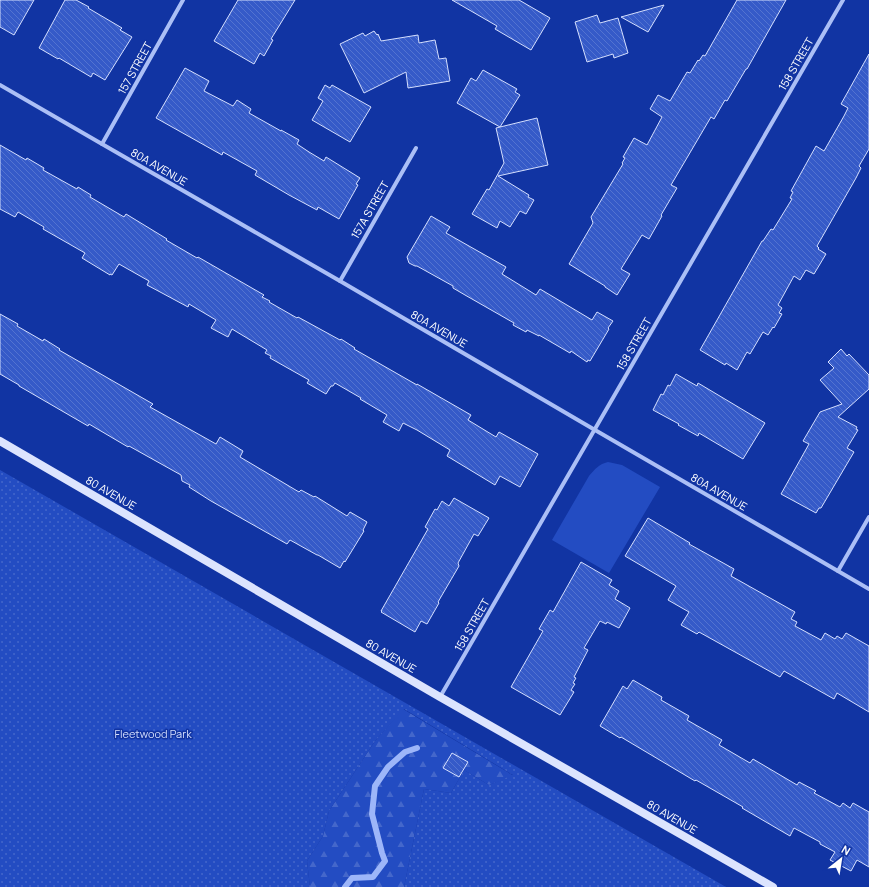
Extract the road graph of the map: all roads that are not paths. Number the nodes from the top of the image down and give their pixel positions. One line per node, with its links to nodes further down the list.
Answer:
1 (183, 0): 4 (street, 157 STREET)
2 (843, 0): 7 (street, 158 STREET)
3 (0, 85): 4 (street, 80A AVENUE)
4 (102, 144): 6 (street, 80A AVENUE)
5 (416, 148): 6 (street, 157A STREET)
6 (340, 281): 7 (street, 80A AVENUE)
7 (594, 430): 10 (street, 80A AVENUE); 12 (street, 158 STREET)
8 (0, 441): 12 (street, 80 AVENUE)
9 (869, 517): 10 (street)
10 (838, 571): 11 (street, 80A AVENUE)
11 (869, 589)
12 (440, 697): 13 (street, 80 AVENUE)
13 (773, 887)

